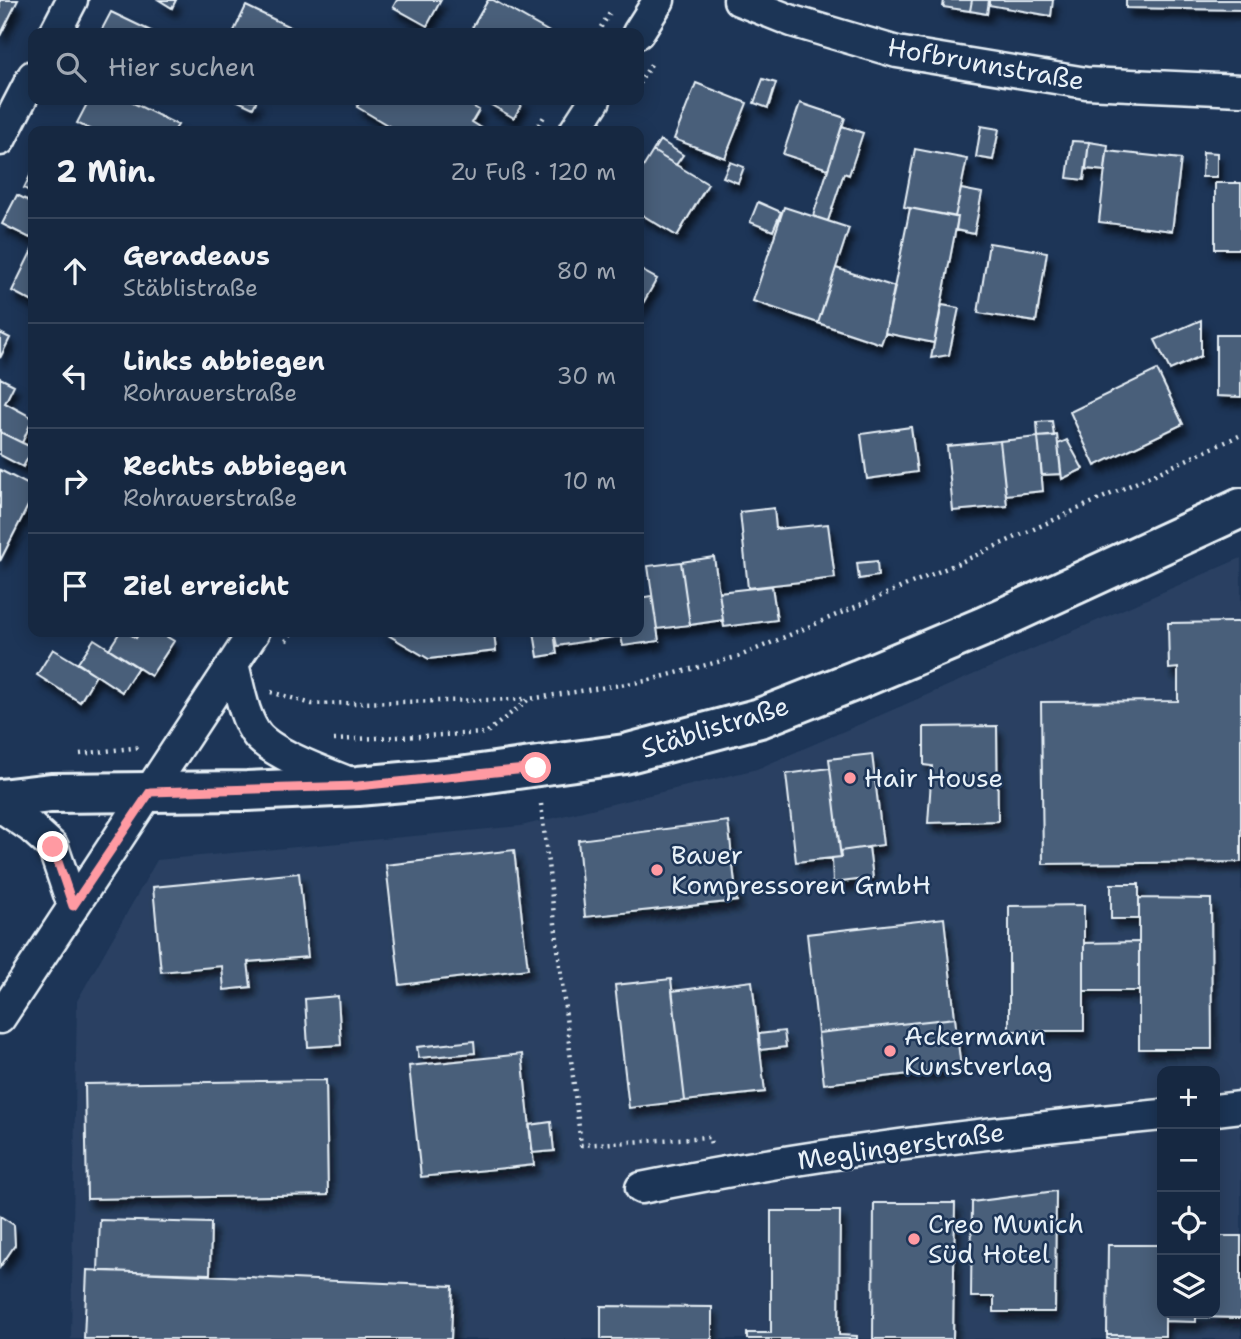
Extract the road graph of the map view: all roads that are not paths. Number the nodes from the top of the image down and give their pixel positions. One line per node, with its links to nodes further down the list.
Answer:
1 (72, 0): 4 (street)
2 (659, 0): 5 (street)
3 (739, 0): 7 (street, Hofbrunnstraße)
4 (58, 28)
5 (641, 28)
6 (28, 85): 10 (street)
7 (1241, 90)
8 (592, 105): 9 (street)
9 (578, 126)
10 (0, 140)
11 (1241, 508): 14 (main road, Stäblistraße)
12 (251, 637): 13 (street)
13 (233, 664): 14 (street); 15 (street)
14 (358, 786): 15 (main road, Stäblistraße)
15 (150, 792): 16 (main road, Stäblistraße); 18 (street)
16 (0, 799)
17 (0, 806): 18 (street)
18 (73, 906): 19 (street)
19 (0, 1018)
20 (1241, 1107): 21 (street)
21 (1220, 1109)
22 (1157, 1115): 23 (street, Meglingerstraße)
23 (641, 1188)

